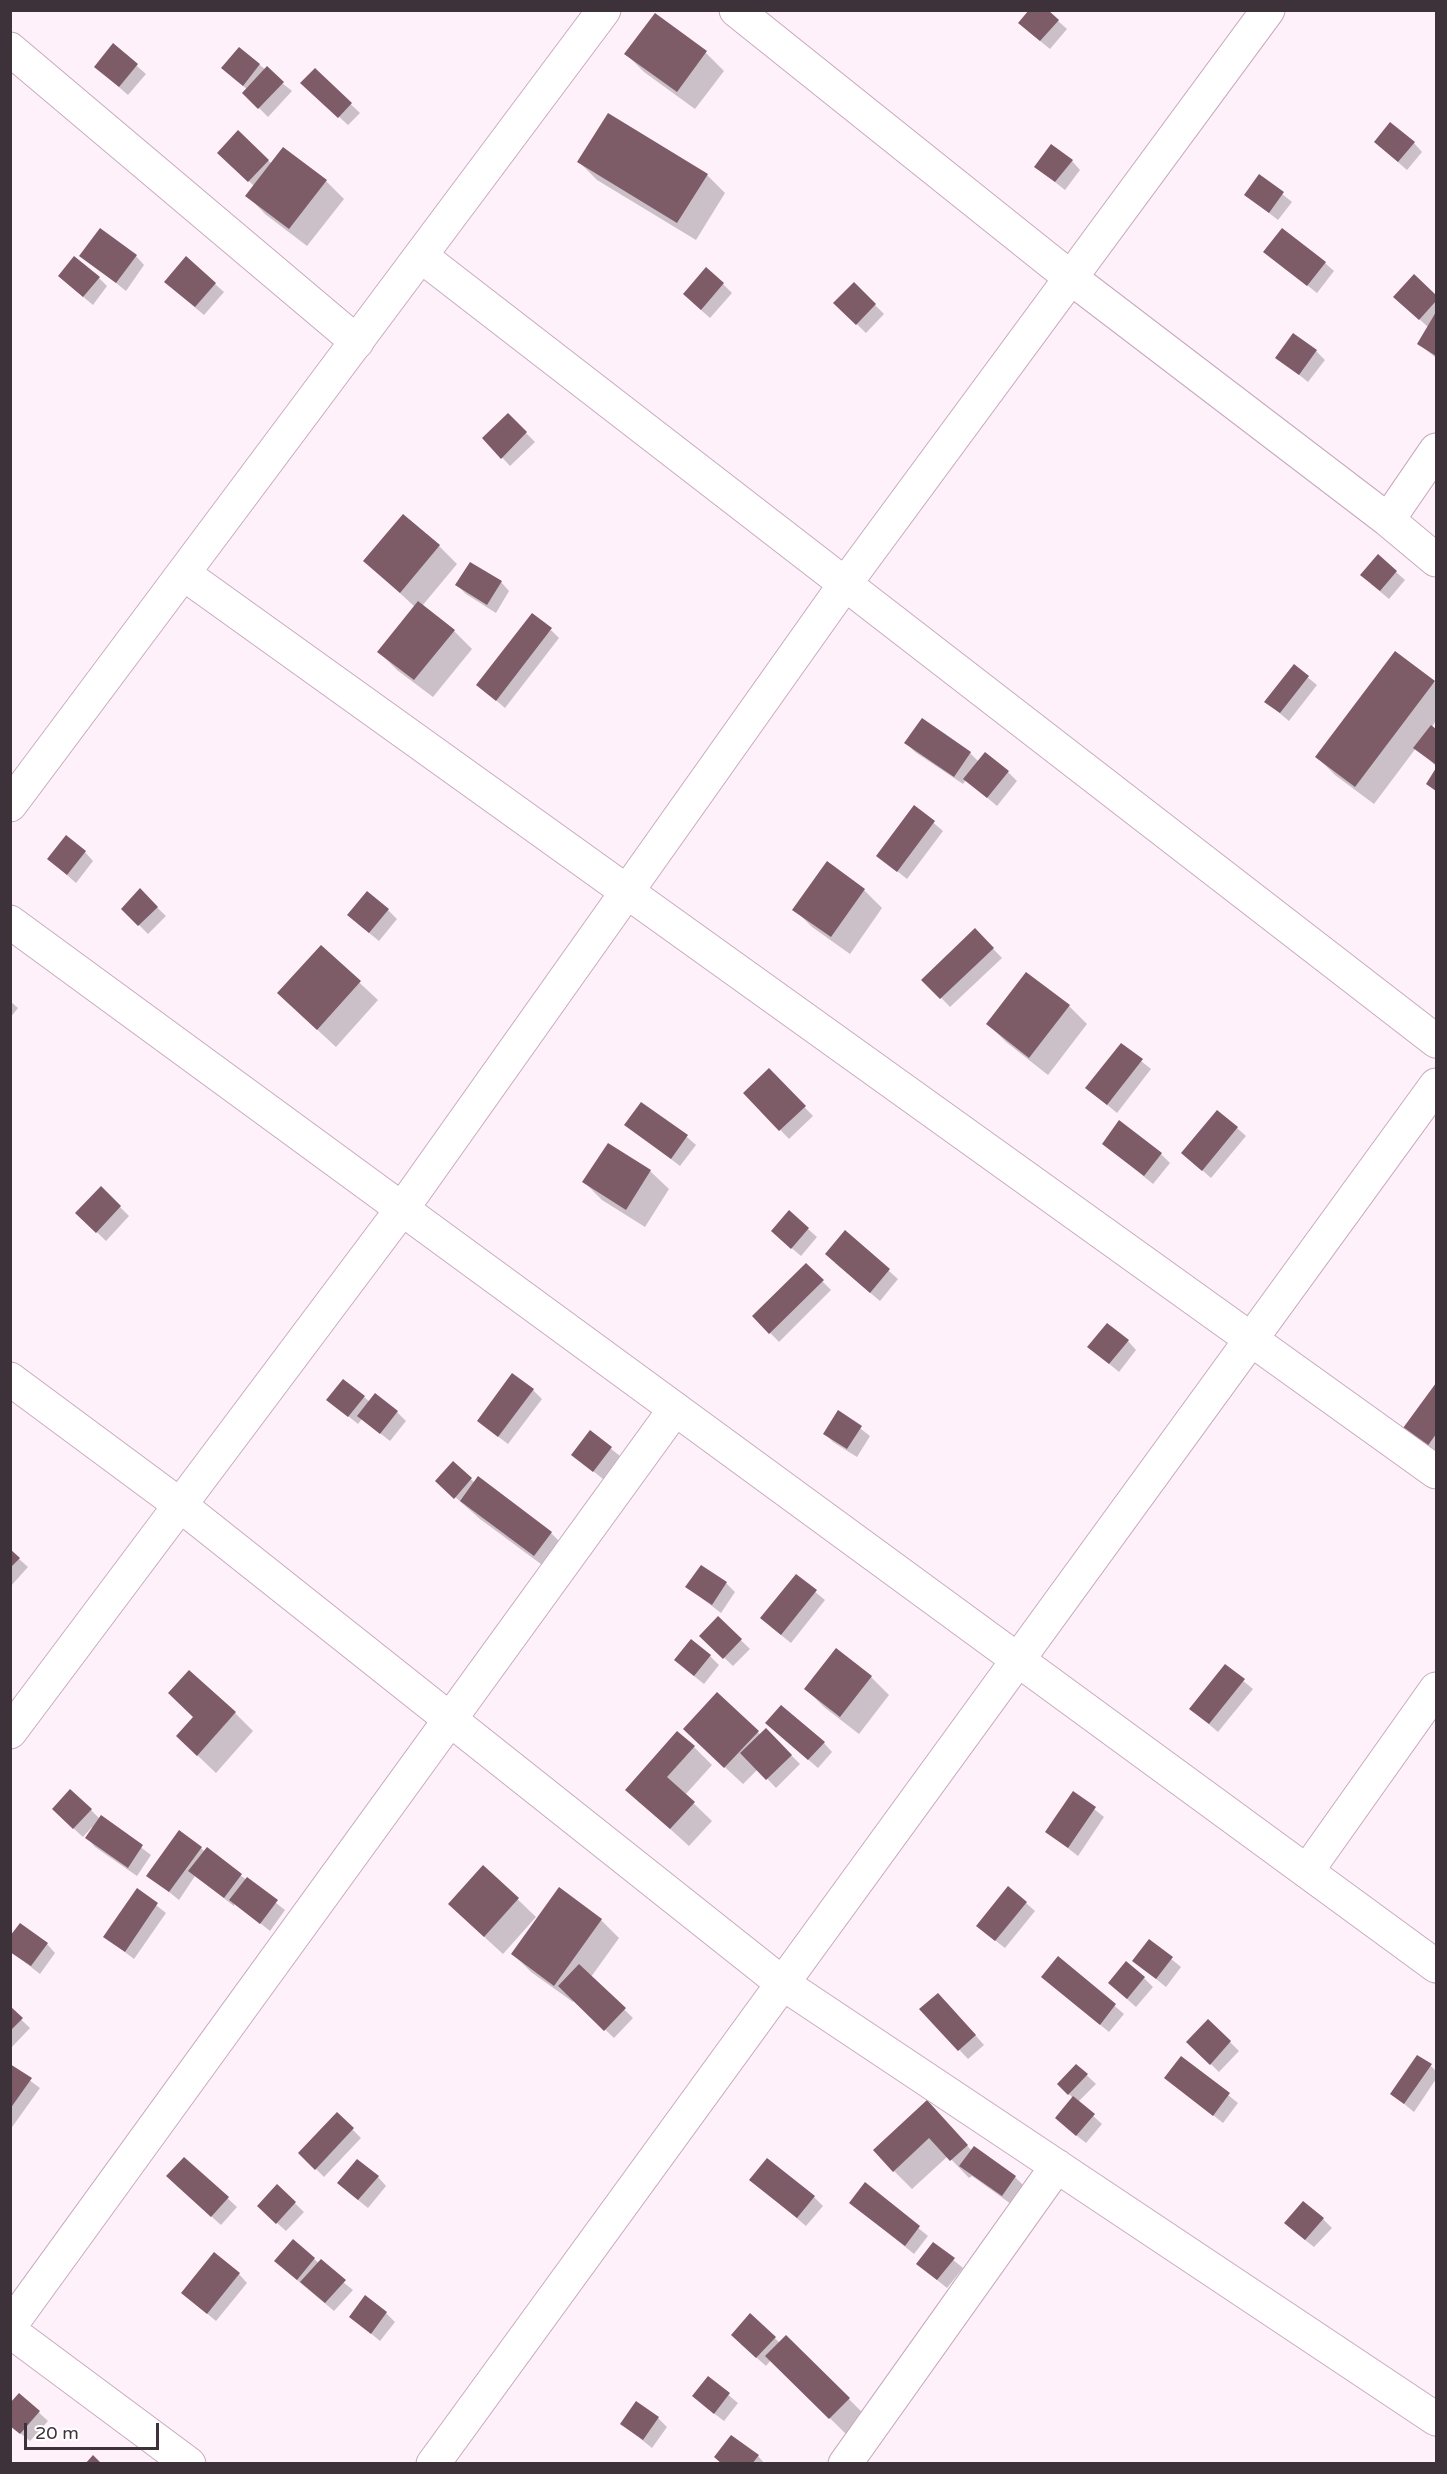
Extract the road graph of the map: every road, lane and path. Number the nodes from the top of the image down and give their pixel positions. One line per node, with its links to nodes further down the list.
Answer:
1 (736, 10): 6 (street)
2 (1268, 10): 6 (street)
3 (593, 14): 5 (street)
4 (10, 49): 7 (street)
5 (422, 255): 7 (street); 12 (street)
6 (1071, 278): 9 (street); 12 (street)
7 (357, 342): 11 (street)
8 (1437, 450): 9 (street)
9 (1388, 520): 10 (street)
10 (1437, 560)
11 (184, 574): 13 (street); 14 (street)
12 (845, 584): 14 (street); 16 (street)
13 (10, 806)
14 (627, 891): 18 (street); 19 (street)
15 (10, 922): 18 (street)
16 (1437, 1041)
17 (1437, 1084): 19 (street)
18 (402, 1209): 21 (street); 23 (street)
19 (1251, 1339): 22 (street); 24 (street)
20 (10, 1379): 23 (street)
21 (675, 1409): 24 (street); 26 (street)
22 (1437, 1472)
23 (180, 1506): 26 (street); 27 (street)
24 (1018, 1659): 28 (street); 30 (street)
25 (1437, 1689): 28 (street)
26 (449, 1721): 30 (street); 32 (street)
27 (10, 1732)
28 (1307, 1871): 29 (street)
29 (1437, 1966)
30 (782, 1983): 31 (street); 36 (street)
31 (1058, 2166): 34 (street); 37 (street)
32 (10, 2326)
33 (10, 2331): 35 (street)
34 (1437, 2419)
35 (189, 2463)
36 (433, 2463)
37 (845, 2463)

